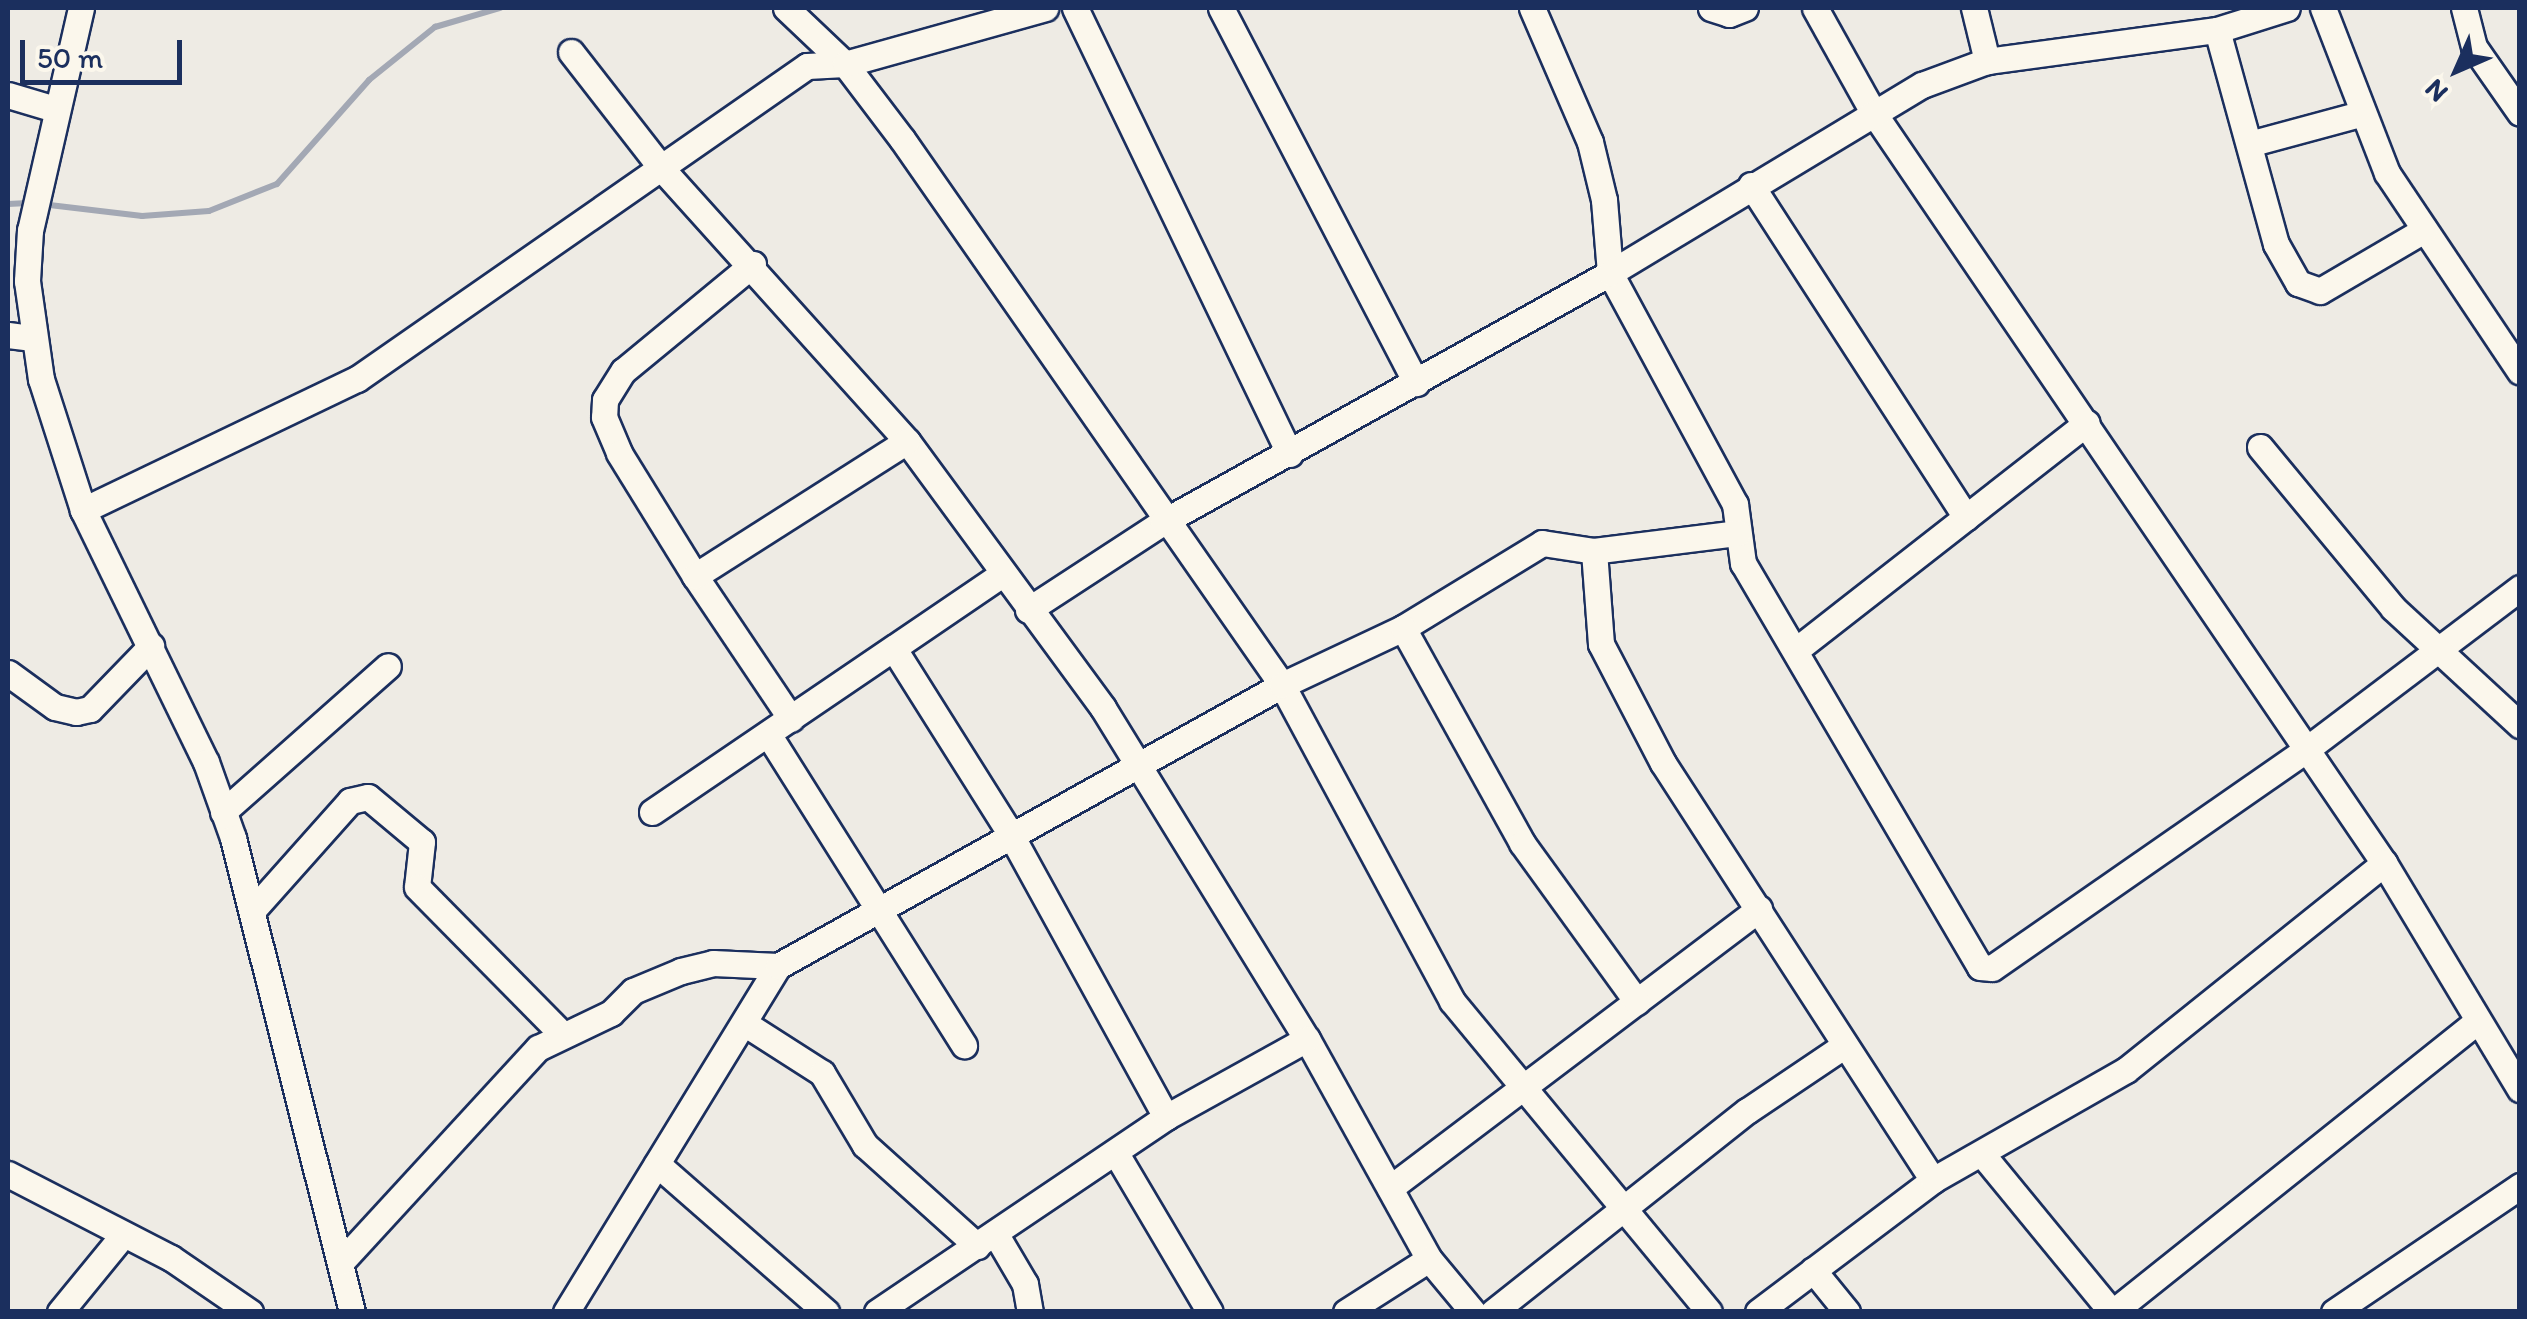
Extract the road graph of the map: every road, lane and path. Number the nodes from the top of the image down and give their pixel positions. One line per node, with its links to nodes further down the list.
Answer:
1 (81, 8): 19 (street)
2 (786, 8): 17 (street)
3 (1045, 8): 17 (street)
4 (1075, 8): 35 (street)
5 (1221, 8): 31 (street)
6 (1532, 8): 28 (street)
7 (1710, 8): 8 (street)
8 (1745, 8)
9 (1815, 8): 20 (street)
10 (1974, 8): 16 (street)
11 (2288, 8): 14 (street)
12 (2323, 8): 22 (street)
13 (2464, 8): 21 (street)
14 (2218, 30): 16 (street); 23 (street)
15 (571, 52): 24 (street)
16 (1987, 61): 20 (street)
17 (845, 64): 24 (street); 38 (street)
18 (8, 95): 19 (street)
19 (55, 109): 29 (street)
20 (1873, 112): 25 (street); 32 (street)
21 (2520, 113)
22 (2360, 114): 23 (street); 26 (street)
23 (2249, 144): 26 (street)
24 (663, 170): 27 (street); 36 (street)
25 (1751, 184): 28 (street); 37 (street)
26 (2424, 230): 30 (street)
27 (753, 264): 33 (street); 42 (street)
28 (1610, 272): 31 (street); 39 (street)
29 (20, 337): 36 (street)
30 (2520, 372)
31 (1416, 382): 35 (street)
32 (2087, 423): 37 (street); 56 (street)
33 (906, 442): 41 (street); 42 (street)
34 (2260, 447): 47 (street)
35 (1290, 454): 38 (street)
36 (84, 510): 46 (street)
37 (1966, 518): 49 (street)
38 (1164, 522): 44 (street); 52 (street)
39 (1738, 533): 40 (street); 49 (street)
40 (1594, 550): 45 (street); 62 (street)
41 (1002, 574): 44 (street); 48 (street)
42 (695, 576): 53 (street)
43 (2520, 588): 47 (street)
44 (1028, 610): 57 (street)
45 (1403, 628): 52 (street); 66 (street)
46 (151, 646): 51 (street); 58 (street)
47 (2435, 648): 54 (street); 56 (street)
48 (894, 649): 53 (street); 60 (street)
49 (1796, 650): 56 (street)
50 (388, 666): 58 (street)
51 (8, 673)
52 (1282, 685): 57 (street); 73 (street)
53 (791, 718): 55 (street)
54 (2520, 725)
55 (768, 734): 59 (street); 64 (street)
56 (2306, 749): 61 (street)
57 (1140, 769): 60 (street); 70 (street)
58 (223, 812): 63 (street)
59 (652, 812)
60 (1012, 835): 64 (street); 75 (street)
61 (2384, 863): 67 (street); 76 (street)
62 (1758, 909): 66 (street); 72 (street)
63 (252, 910): 69 (street); 87 (street)
64 (878, 910): 65 (street); 71 (street)
65 (778, 966): 68 (street); 69 (street)
66 (1636, 1002): 73 (street)
67 (2477, 1021): 74 (street); 103 (street)
68 (747, 1024): 78 (street); 85 (street)
69 (562, 1032): 87 (street)
70 (1306, 1039): 75 (street); 82 (street)
71 (964, 1045)
72 (1846, 1045): 80 (street); 83 (street)
73 (1522, 1083): 82 (street); 83 (street)
74 (2520, 1089)
75 (1166, 1117): 77 (street)
76 (1982, 1154): 80 (street); 103 (street)
77 (1118, 1155): 85 (street); 96 (street)
78 (657, 1164): 92 (street); 93 (street)
79 (8, 1174): 84 (street)
80 (1933, 1180): 88 (street)
81 (2520, 1186): 104 (street)
82 (1390, 1188): 86 (street)
83 (1623, 1208): 99 (street); 100 (street)
84 (123, 1235): 89 (street); 90 (street)
85 (986, 1240): 94 (street); 95 (street)
86 (1429, 1259): 97 (street); 98 (street)
87 (342, 1262): 91 (street)
88 (1814, 1270): 101 (street); 102 (street)
89 (60, 1312)
90 (250, 1312)
91 (352, 1312)
92 (566, 1312)
93 (826, 1312)
94 (877, 1312)
95 (1030, 1312)
96 (1210, 1312)
97 (1346, 1312)
98 (1473, 1312)
99 (1494, 1312)
100 (1709, 1312)
101 (1758, 1312)
102 (1847, 1312)
103 (2112, 1312)
104 (2334, 1312)

